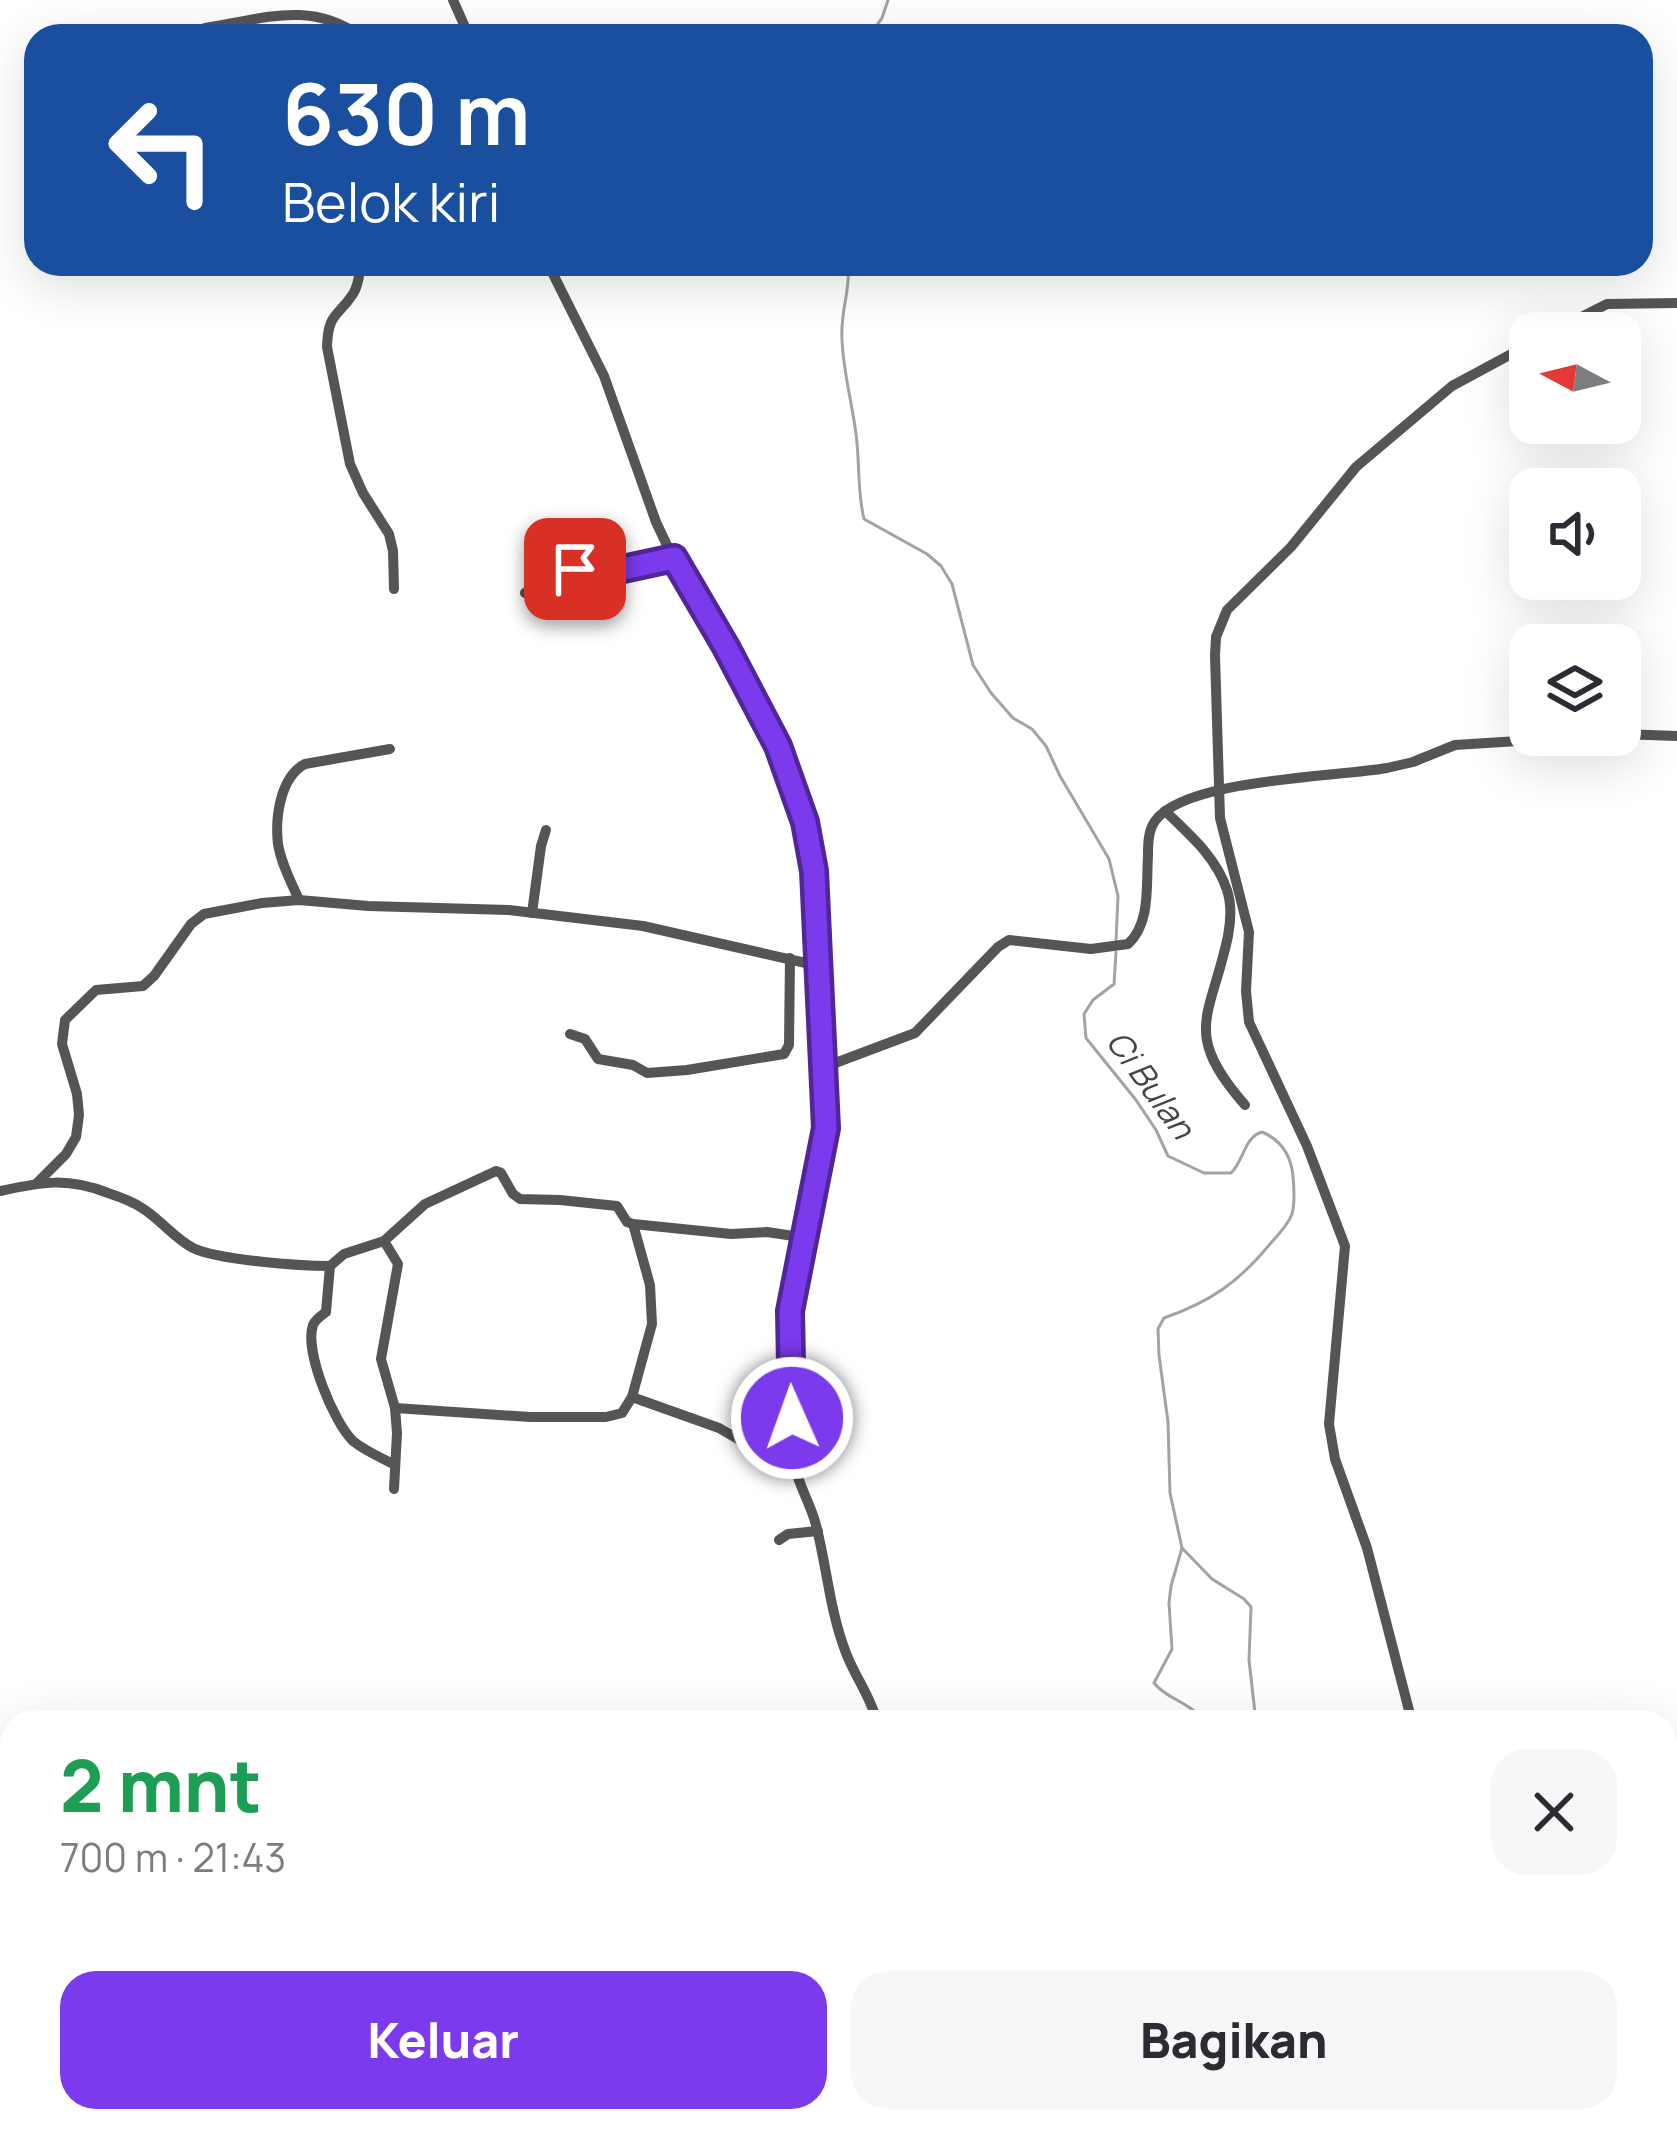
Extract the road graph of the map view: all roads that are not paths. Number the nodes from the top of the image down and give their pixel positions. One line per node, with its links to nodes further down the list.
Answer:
1 (225, 24): 2 (street)
2 (346, 24)
3 (359, 276): 9 (street)
4 (554, 276): 8 (street)
5 (1677, 303): 6 (street)
6 (1591, 312)
7 (1509, 355): 15 (street)
8 (674, 558): 10 (street); 21 (street)
9 (394, 589)
10 (525, 593)
11 (1641, 735): 12 (street)
12 (1677, 736)
13 (1509, 741): 15 (street)
14 (390, 749): 18 (street)
15 (1218, 789): 16 (street); 39 (street)
16 (1165, 811): 23 (street); 24 (street)
17 (546, 830): 19 (street)
18 (298, 900): 19 (street); 25 (street)
19 (532, 913): 20 (street)
20 (790, 958): 21 (street); 22 (street)
21 (819, 966): 23 (street)
22 (570, 1034)
23 (822, 1068): 28 (street)
24 (1245, 1105)
25 (37, 1183): 26 (street); 30 (street)
26 (0, 1191)
27 (632, 1224): 28 (street); 29 (street); 31 (street)
28 (807, 1238): 36 (street)
29 (384, 1240): 30 (street); 32 (street)
30 (330, 1266): 34 (street)
31 (632, 1397): 32 (street); 33 (street)
32 (395, 1408): 34 (street)
33 (755, 1449)
34 (395, 1465): 35 (street)
35 (394, 1489)
36 (818, 1531): 37 (street); 38 (street)
37 (778, 1540)
38 (874, 1710)
39 (1409, 1710)

